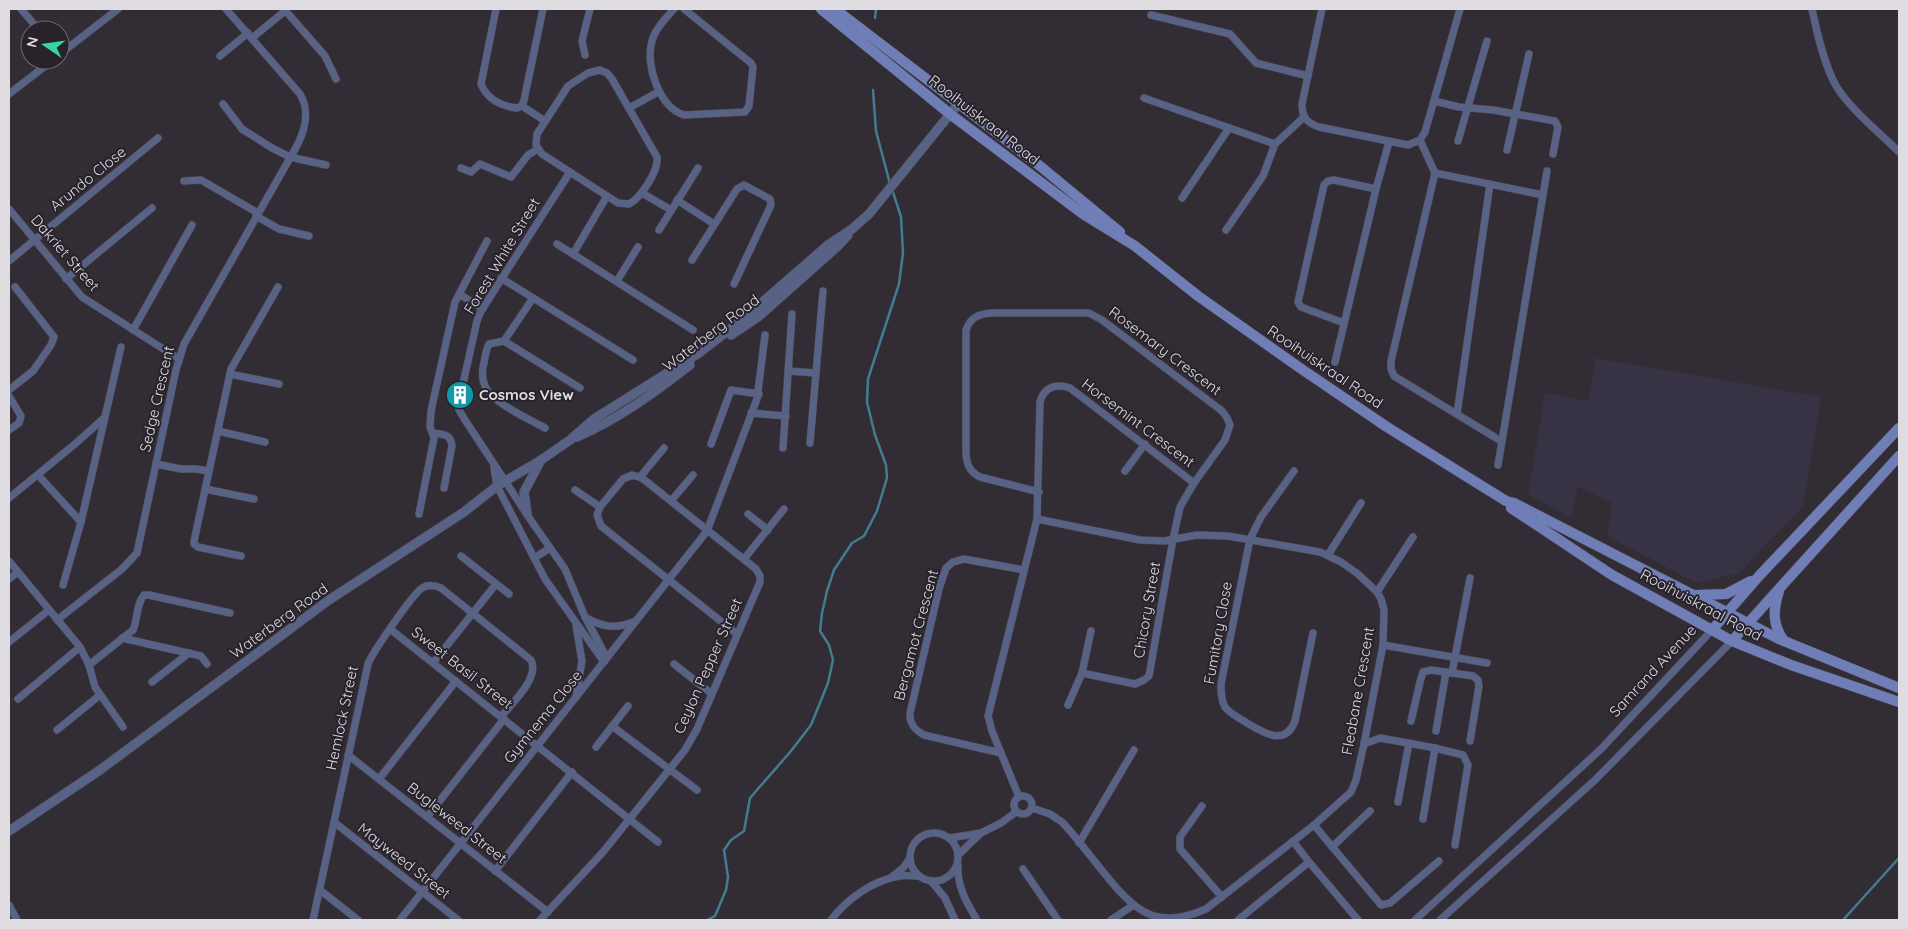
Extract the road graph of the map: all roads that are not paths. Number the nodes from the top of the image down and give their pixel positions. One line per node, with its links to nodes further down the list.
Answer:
1 (21, 9): 16 (street)
2 (226, 9): 17 (street, Sedge Crescent)
3 (496, 9): 32 (street)
4 (543, 9): 32 (street)
5 (590, 9): 21 (street)
6 (674, 9): 26 (street)
7 (684, 9): 26 (street)
8 (821, 9): 35 (main road, Rooihuiskraal Road)
9 (835, 9): 30 (main road, Rooihuiskraal Road)
10 (1322, 9): 24 (street)
11 (1460, 9): 29 (street)
12 (1812, 9): 47 (street)
13 (113, 10): 19 (street)
14 (285, 10): 17 (street); 25 (street)
15 (1151, 16): 24 (street)
16 (30, 20)
17 (250, 36): 22 (street); 49 (street, Sedge Crescent)
18 (1487, 41): 34 (street)
19 (70, 46)
20 (1529, 54): 36 (street)
21 (585, 55)
22 (220, 56)
23 (40, 70): 27 (street)
24 (1308, 76): 37 (street)
25 (336, 79)
26 (658, 92): 33 (street)
27 (9, 93)
28 (1144, 98): 39 (street)
29 (1434, 102): 34 (street); 41 (street)
30 (959, 103): 35 (street, Waterberg Road); 76 (main road, Rooihuiskraal Road)
31 (223, 104): 49 (street)
32 (522, 106): 38 (street)
33 (629, 108): 38 (street); 59 (street)
34 (1467, 108): 36 (street); 42 (street)
35 (950, 114): 76 (main road, Rooihuiskraal Road); 128 (street, Waterberg Road)
36 (1515, 114): 46 (street); 48 (street)
37 (1304, 117): 43 (street); 44 (street)
38 (545, 121): 45 (street)
39 (1229, 128): 44 (street); 62 (street)
40 (158, 138): 73 (street, Arundo Close)
41 (1420, 140): 43 (street); 55 (street)
42 (1458, 141)
43 (1389, 142): 58 (street)
44 (1275, 144): 71 (street)
45 (538, 149): 51 (street); 54 (street)
46 (1507, 150)
47 (1899, 152)
48 (1553, 154)
49 (290, 158): 50 (street); 67 (street, Sedge Crescent)
50 (326, 165)
51 (462, 168)
52 (698, 168): 63 (street)
53 (1547, 171): 60 (street)
54 (570, 172): 61 (street); 81 (street, Forest White Street)
55 (1435, 173): 57 (street); 112 (street)
56 (184, 181): 67 (street)
57 (1490, 184): 60 (street); 112 (street)
58 (1376, 189): 92 (street); 92 (street)
59 (642, 192): 61 (street); 66 (street)
60 (1543, 195): 121 (street)
61 (607, 196): 78 (street)
62 (1182, 198)
63 (677, 200): 66 (street); 68 (street)
64 (152, 208): 82 (street)
65 (9, 209): 73 (street, Dakriet Street)
66 (671, 210): 70 (street)
67 (257, 214): 72 (street); 98 (street, Sedge Crescent)
68 (714, 224): 79 (street); 84 (street)
69 (192, 225): 93 (street)
70 (659, 230)
71 (1226, 230)
72 (309, 236)
73 (34, 241): 80 (street, Arundo Close); 82 (street, Dakriet Street)
74 (487, 241): 88 (street)
75 (557, 244): 78 (street)
76 (1135, 246): 146 (main road, Rooihuiskraal Road)
77 (638, 247): 83 (street)
78 (573, 254): 83 (street)
79 (692, 260)
80 (9, 261)
81 (502, 278): 89 (street); 90 (street, Forest White Street)
82 (66, 279): 93 (street, Dakriet Street)
83 (617, 281): 94 (street)
84 (734, 284)
85 (278, 287): 103 (street)
86 (14, 288): 105 (street)
87 (823, 291): 102 (street)
88 (459, 294): 90 (street); 119 (street)
89 (533, 298): 96 (street); 99 (street)
90 (483, 309): 106 (street, Forest White Street)
91 (792, 314): 101 (street)
92 (1344, 323): 100 (street)
93 (133, 330): 98 (street, Dakriet Street)
94 (693, 330)
95 (766, 335): 108 (street, Gymnema Close)
96 (504, 341): 107 (street); 115 (street)
97 (121, 347): 114 (street)
98 (179, 359): 129 (street, Sedge Crescent)
99 (633, 360)
100 (1336, 362)
101 (788, 371): 102 (street); 113 (street)
102 (815, 373): 122 (street)
103 (230, 374): 104 (street); 118 (street)
104 (279, 384)
105 (10, 386)
106 (462, 388)
107 (580, 388)
108 (759, 394): 111 (street, Gymnema Close); 123 (street)
109 (9, 396): 117 (street)
110 (458, 402): 137 (street)
111 (751, 413): 113 (street); 156 (street, Gymnema Close)
112 (1457, 414): 121 (street)
113 (786, 416): 126 (street)
114 (104, 417): 134 (street); 154 (street)
115 (545, 428)
116 (1899, 428): 169 (main road, Samrand Avenue)
117 (9, 430)
118 (218, 431): 120 (street); 131 (street)
119 (433, 433): 139 (street); 151 (street)
120 (265, 442)
121 (1501, 442): 130 (street)
122 (810, 443)
123 (711, 444)
124 (1145, 444): 132 (street); 138 (street, Horsemint Crescent); 142 (street, Horsemint Crescent)
125 (664, 448): 136 (street)
126 (783, 448)
127 (1899, 456): 175 (main road)
128 (541, 460): 137 (street, Waterberg Road); 150 (street)
129 (156, 464): 131 (street); 184 (street, Sedge Crescent)
130 (1498, 464)
131 (209, 471): 140 (street)
132 (1125, 471)
133 (1294, 471): 159 (street)
134 (38, 475): 143 (street); 154 (street)
135 (693, 475): 145 (street)
136 (640, 477): 145 (street, Ceylon Pepper Street); 148 (street)
137 (501, 483): 150 (street); 164 (street); 249 (street, Waterberg Road)
138 (1194, 483): 142 (street, Rosemary Crescent); 158 (street)
139 (444, 488)
140 (206, 489): 144 (street); 162 (street)
141 (575, 490): 148 (street)
142 (1039, 492): 153 (street, Horsemint Crescent)
143 (9, 498)
144 (254, 499)
145 (671, 501): 156 (street, Ceylon Pepper Street)
146 (1506, 501): 178 (main road, Rooihuiskraal Road); 189 (main road, Rooihuiskraal Road)
147 (1361, 502): 161 (street)
148 (600, 507): 172 (street)
149 (784, 509): 155 (street)
150 (527, 513): 160 (street)
151 (419, 514)
152 (748, 514): 155 (street)
153 (1037, 519): 158 (street); 167 (street)
154 (81, 522): 174 (street)
155 (768, 530): 165 (street)
156 (707, 531): 165 (street, Ceylon Pepper Street); 172 (street, Gymnema Close)
157 (1413, 538): 176 (street)
158 (1173, 539): 159 (street); 208 (street, Chicory Street)
159 (1250, 539): 161 (street); 191 (street, Fumitory Close)
160 (550, 548): 164 (street); 183 (street)
161 (1328, 555): 176 (street)
162 (241, 556)
163 (461, 556): 173 (street)
164 (534, 558): 185 (street)
165 (744, 559): 192 (street, Ceylon Pepper Street)
166 (9, 561): 168 (street)
167 (1024, 570): 232 (street); 232 (street, Bergamot Crescent)
168 (18, 572): 171 (street); 179 (street)
169 (1760, 576): 178 (main road); 182 (main road, Samrand Avenue)
170 (1470, 578): 200 (street)
171 (9, 579)
172 (669, 580): 186 (street, Gymnema Close); 192 (street)
173 (496, 584): 177 (street); 181 (street)
174 (63, 585)
175 (1781, 586): 187 (main road); 195 (main road)
176 (1377, 592): 197 (street, Fleabane Crescent)
177 (509, 594)
178 (1693, 595): 182 (main road, Rooihuiskraal Road)
179 (49, 610): 184 (street); 196 (street)
180 (230, 613): 193 (street)
181 (472, 613): 188 (street, Hemlock Street); 202 (street); 219 (street, Hemlock Street)
182 (1727, 613): 187 (main road, Rooihuiskraal Road); 189 (main road, Samrand Avenue)
183 (585, 617): 186 (street); 201 (street)
184 (57, 620): 198 (street)
185 (575, 620): 201 (street); 215 (street)
186 (637, 620): 201 (street, Gymnema Close)
187 (1747, 623): 194 (main road); 195 (main road, Rooihuiskraal Road)
188 (390, 629): 202 (street, Sweet Basil Street); 233 (street, Hemlock Street)
189 (1712, 630): 194 (main road, Rooihuiskraal Road); 288 (street, Samrand Avenue)
190 (1091, 631): 208 (street)
191 (1313, 633)
192 (737, 634): 212 (street, Ceylon Pepper Street)
193 (122, 638): 199 (street); 206 (street)
194 (1732, 641): 216 (main road, Rooihuiskraal Road); 289 (street)
195 (1785, 641): 211 (main road, Rooihuiskraal Road)
196 (9, 642)
197 (1383, 645): 200 (street); 227 (street, Fleabane Crescent)
198 (80, 647): 206 (street); 214 (street)
199 (189, 653): 204 (street); 210 (street)
200 (1455, 657): 203 (street); 207 (street)
201 (605, 660): 215 (street, Gymnema Close)
202 (433, 663): 209 (street, Sweet Basil Street)
203 (1487, 663)
204 (208, 664)
205 (674, 664): 212 (street)
206 (89, 665): 213 (street)
207 (1449, 672): 220 (street); 224 (street); 225 (street)
208 (1082, 673): 217 (street)
209 (456, 681): 219 (street, Sweet Basil Street); 236 (street)
210 (152, 682)
211 (1899, 688)
212 (712, 694): 234 (street, Ceylon Pepper Street)
213 (100, 695): 222 (street); 223 (street)
214 (18, 699)
215 (575, 700): 228 (street, Gymnema Close)
216 (1899, 702)
217 (1068, 705)
218 (628, 706): 221 (street)
219 (503, 718): 228 (street, Sweet Basil Street); 244 (street, Hemlock Street)
220 (1412, 721)
221 (612, 726): 229 (street); 234 (street)
222 (124, 727)
223 (57, 730)
224 (1436, 731)
225 (1470, 741)
226 (1409, 743): 227 (street); 230 (street); 239 (street)
227 (1364, 744): 248 (street, Fleabane Crescent)
228 (538, 746): 235 (street, Sweet Basil Street); 254 (street, Gymnema Close)
229 (596, 746)
230 (1435, 748): 246 (street); 256 (street)
231 (1134, 750): 255 (street)
232 (1001, 753): 238 (street)
233 (348, 755): 236 (street, Bugleweed Street); 247 (street, Hemlock Street)
234 (670, 769): 237 (street); 245 (street, Ceylon Pepper Street)
235 (572, 772): 245 (street, Sweet Basil Street); 264 (street)
236 (379, 779): 244 (street, Bugleweed Street)
237 (698, 790)
238 (1019, 797): 241 (street); 243 (street)
239 (1398, 802)
240 (1202, 806): 270 (street)
241 (1032, 808): 243 (street); 255 (street, Fleabane Crescent)
242 (1370, 811): 257 (street)
243 (1016, 812): 250 (street)
244 (427, 817): 254 (street, Bugleweed Street)
245 (630, 819): 253 (street, Sweet Basil Street); 273 (street, Ceylon Pepper Street)
246 (1423, 820)
247 (334, 822): 268 (street, Hemlock Street); 269 (street, Mayweed Street)
248 (1314, 825): 252 (street, Fleabane Crescent); 257 (street)
249 (9, 831)
250 (981, 833): 251 (street); 258 (street)
251 (950, 838): 258 (street); 259 (street)
252 (1294, 841): 261 (street); 270 (street, Fleabane Crescent)
253 (658, 842)
254 (461, 843): 264 (street, Bugleweed Street); 269 (street, Gymnema Close)
255 (1079, 843): 272 (street, Fleabane Crescent)
256 (1455, 845)
257 (1332, 847): 260 (street)
258 (958, 855): 262 (street)
259 (910, 858): 265 (street); 266 (street)
260 (1439, 860)
261 (1309, 862): 286 (street); 287 (street)
262 (958, 863): 267 (street); 283 (street)
263 (1023, 869): 284 (street)
264 (495, 871): 273 (street, Bugleweed Street)
265 (919, 876): 266 (street); 267 (street)
266 (886, 880): 281 (street)
267 (931, 881): 282 (street)
268 (320, 890): 276 (street, Hemlock Street); 277 (street)
269 (422, 892): 278 (street, Gymnema Close); 279 (street, Mayweed Street)
270 (1222, 897): 274 (street, Fleabane Crescent)
271 (9, 905): 275 (street)
272 (1132, 906): 274 (street, Fleabane Crescent); 285 (street)
273 (548, 912): 280 (street, Ceylon Pepper Street)
274 (1145, 918)
275 (17, 920)
276 (313, 920)
277 (358, 920)
278 (400, 920)
279 (458, 920)
280 (540, 920)
281 (831, 920)
282 (955, 920)
283 (977, 920)
284 (1058, 920)
285 (1112, 920)
286 (1238, 920)
287 (1358, 920)
288 (1415, 920)
289 (1440, 920)

